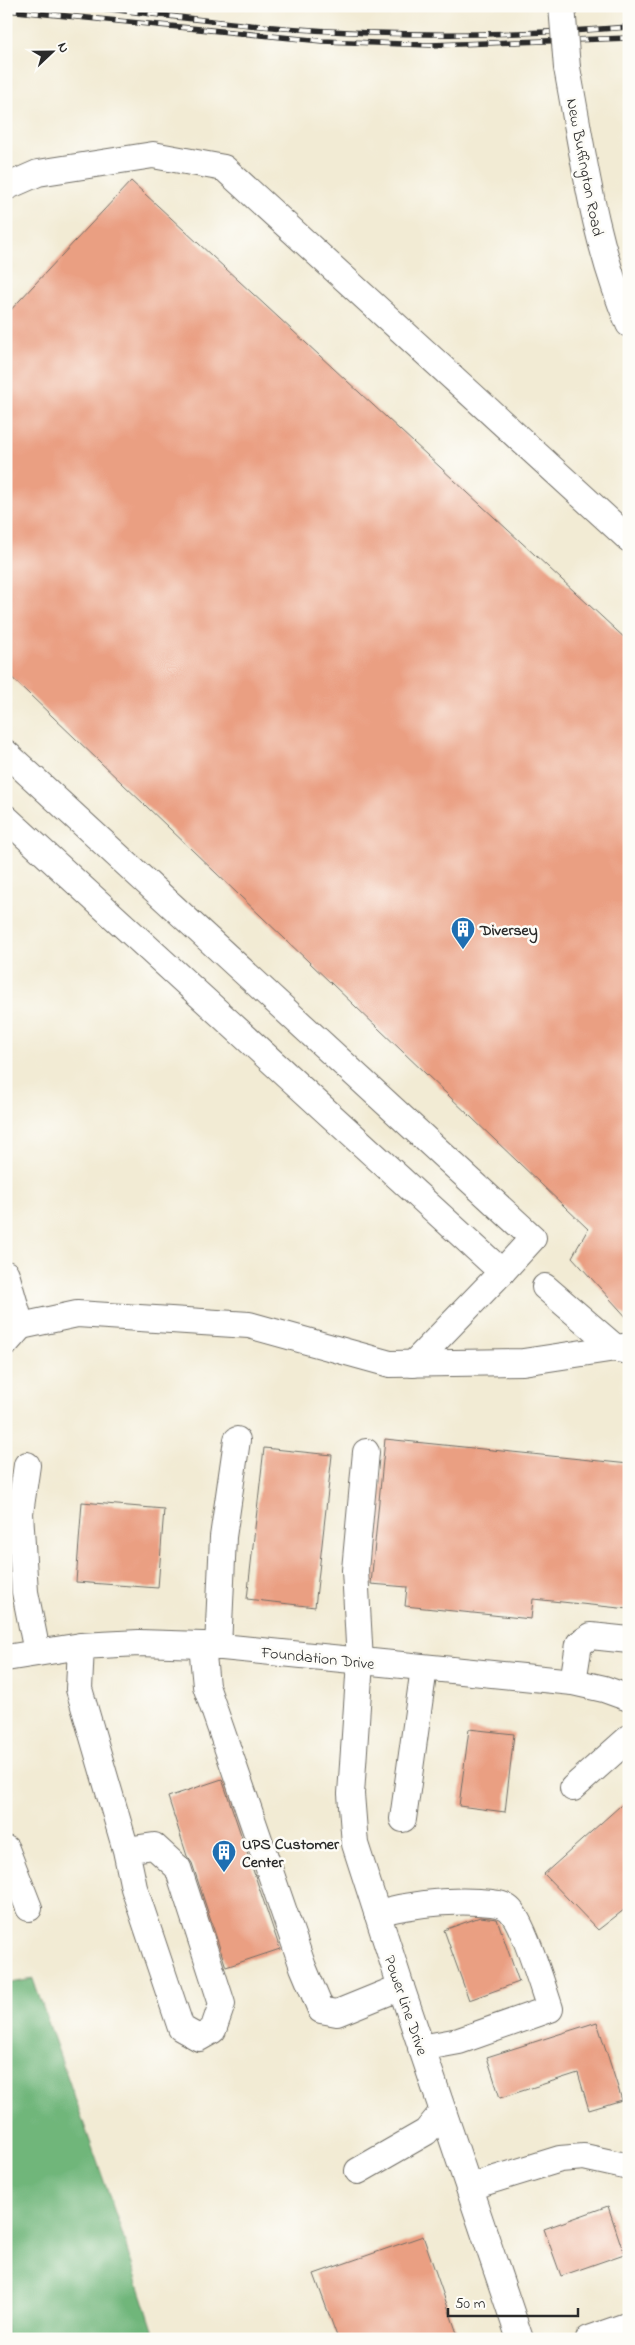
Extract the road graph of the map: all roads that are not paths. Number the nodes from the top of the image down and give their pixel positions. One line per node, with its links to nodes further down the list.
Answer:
1 (562, 6): 3 (street, New Buffington Road, bridge)
2 (6, 187): 4 (street)
3 (629, 324)
4 (629, 539)
5 (6, 753): 7 (street)
6 (6, 818): 7 (street)
7 (502, 1272): 12 (street)
8 (6, 1274): 10 (street)
9 (545, 1287): 11 (street)
10 (14, 1335): 12 (street)
11 (625, 1349): 12 (street)
12 (414, 1364)
13 (237, 1440): 18 (street)
14 (366, 1452): 21 (street, Power Line Drive)
15 (27, 1464): 19 (street)
16 (629, 1640): 23 (street)
17 (81, 1646): 18 (street, Foundation Drive); 19 (street, Foundation Drive); 29 (street)
18 (210, 1646): 21 (street, Foundation Drive); 32 (street)
19 (37, 1652): 20 (street, Foundation Drive)
20 (6, 1658)
21 (360, 1662): 22 (street, Foundation Drive); 31 (street, Power Line Drive)
22 (424, 1668): 23 (street, Foundation Drive); 27 (street)
23 (573, 1682): 24 (street, Foundation Drive)
24 (629, 1698)
25 (629, 1738): 26 (street)
26 (573, 1788)
27 (404, 1819)
28 (6, 1849): 30 (street)
29 (126, 1850): 29 (street)
30 (29, 1908)
31 (377, 1913): 32 (street, Power Line Drive); 33 (street)
32 (401, 1988): 33 (street, Power Line Drive)
33 (421, 2048): 34 (street, Power Line Drive)
34 (443, 2111): 36 (street); 37 (street, Power Line Drive)
35 (629, 2167): 37 (street)
36 (358, 2171)
37 (469, 2187): 39 (street, Power Line Drive)
38 (629, 2325): 40 (street)
39 (520, 2339)
40 (589, 2339)

